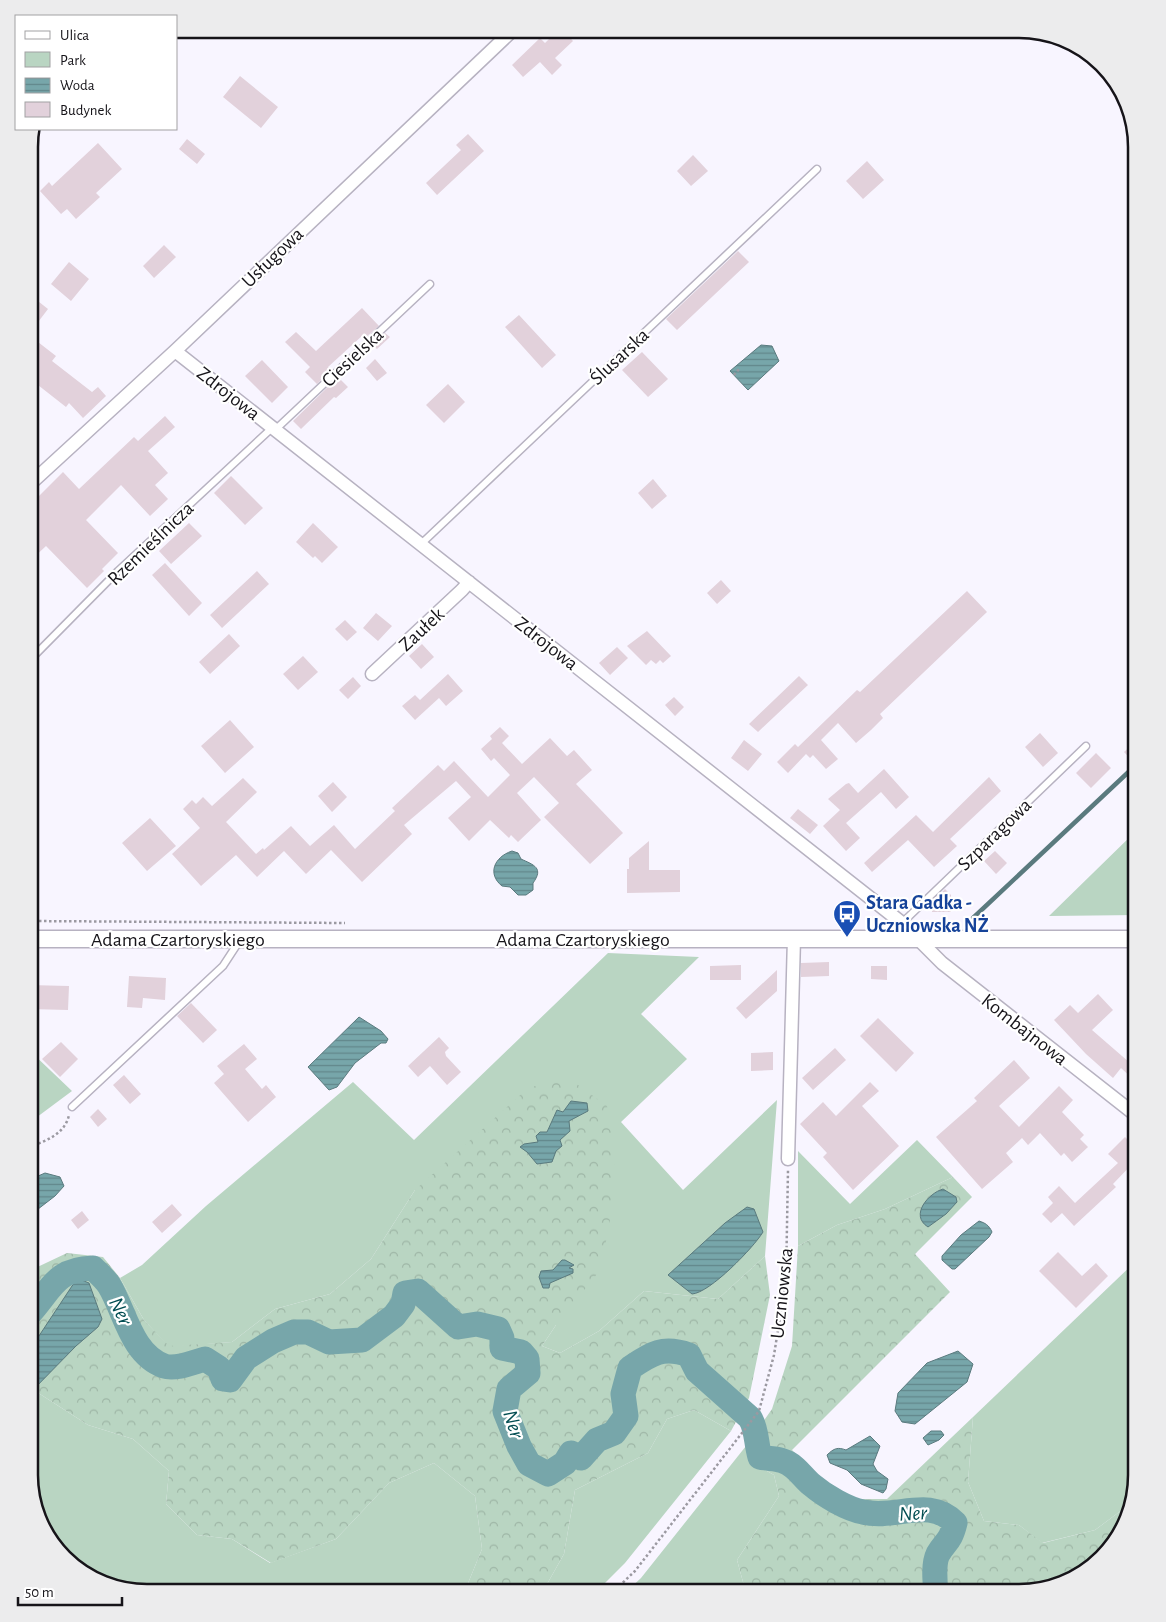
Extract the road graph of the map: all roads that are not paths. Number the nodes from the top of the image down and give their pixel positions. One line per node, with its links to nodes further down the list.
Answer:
1 (505, 38): 4 (street, Usługowa)
2 (817, 169): 7 (lane, Ślusarska)
3 (430, 284): 5 (lane, Ciesielska)
4 (175, 351): 5 (street, Zdrojowa); 6 (street, Usługowa)
5 (274, 429): 7 (street, Zdrojowa); 9 (lane, Rzemieślnicza)
6 (38, 477)
7 (421, 544): 8 (street, Zdrojowa)
8 (469, 582): 10 (street, Zaułek); 12 (street, Zdrojowa)
9 (38, 651)
10 (372, 674)
11 (1086, 746): 12 (lane, Szparagowa)
12 (902, 922): 16 (street, Zdrojowa)
13 (794, 938): 15 (street, Adama Czartoryskiego); 16 (street, Adama Czartoryskiego); 20 (street)
14 (38, 939): 15 (street, Adama Czartoryskiego)
15 (240, 939): 18 (lane)
16 (917, 939): 17 (street, Adama Czartoryskiego); 19 (street, Kombajnowa)
17 (1128, 939)
18 (72, 1107)
19 (1128, 1109)
20 (788, 1159)

